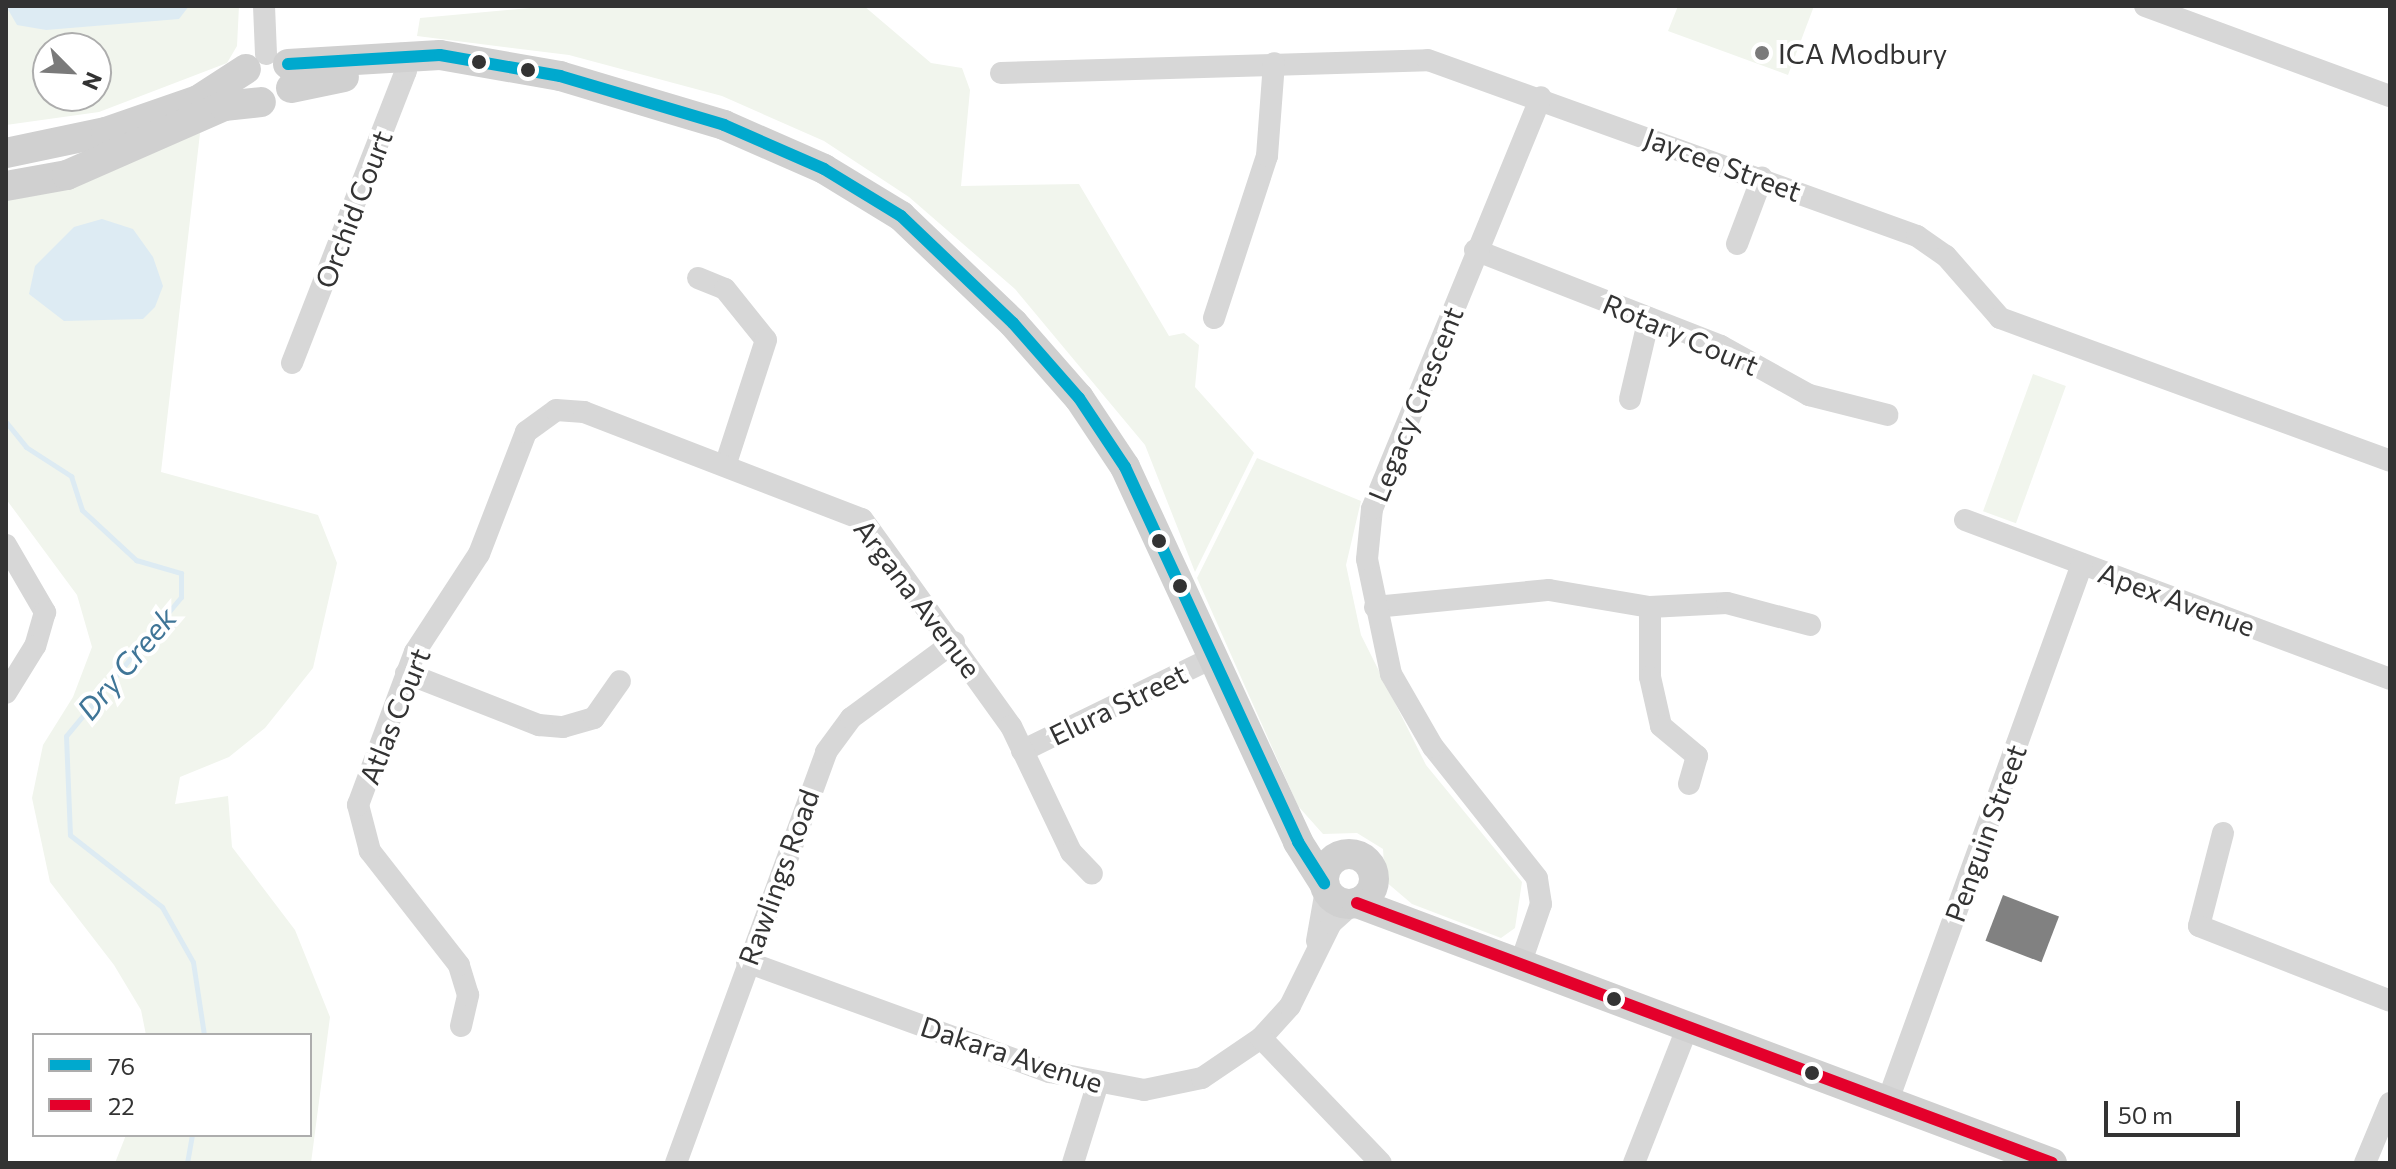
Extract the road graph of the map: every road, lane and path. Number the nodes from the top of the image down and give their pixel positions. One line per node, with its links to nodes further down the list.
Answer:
1 (264, 6): 5 (street)
2 (2145, 6): 7 (street)
3 (404, 63): 5 (street); 17 (street, Orchid Court); 30 (street)
4 (1274, 63): 6 (street, Jaycee Street); 8 (street, Jaycee Street); 15 (street)
5 (273, 69): 9 (street); 11 (street)
6 (1001, 73)
7 (2390, 96)
8 (1541, 97): 10 (street, Jaycee Street); 13 (street, Legacy Crescent)
9 (6, 153)
10 (1762, 178): 12 (street); 21 (street, Jaycee Street)
11 (6, 186)
12 (1737, 244)
13 (1475, 250): 16 (street, Rotary Court); 26 (street, Legacy Crescent)
14 (698, 278): 22 (street)
15 (1214, 318)
16 (1649, 318): 18 (street); 20 (street, Rotary Court)
17 (292, 363)
18 (1630, 399)
19 (556, 410): 22 (street, Argana Avenue); 31 (street, Atlas Court)
20 (1888, 415)
21 (2390, 461)
22 (726, 463): 29 (street, Argana Avenue)
23 (1965, 520): 25 (street, Apex Avenue)
24 (6, 545): 34 (street)
25 (2082, 564): 32 (street, Apex Avenue); 51 (street, Penguin Street)
26 (1375, 607): 27 (street); 45 (street, Legacy Crescent)
27 (1650, 607): 28 (street); 36 (street)
28 (1810, 625)
29 (954, 642): 35 (street, Argana Avenue); 44 (street, Rawlings Road)
30 (1214, 657): 35 (street, Elura Street); 37 (street)
31 (406, 673): 33 (street); 47 (street, Atlas Court)
32 (2390, 679)
33 (620, 681)
34 (6, 693)
35 (1022, 751): 40 (street, Argana Avenue)
36 (1689, 784)
37 (1293, 821): 39 (street); 41 (street)
38 (2223, 833): 46 (street)
39 (1347, 854): 41 (street); 42 (street)
40 (1092, 874)
41 (1325, 886): 42 (street); 43 (street, Dakara Avenue)
42 (1361, 896): 43 (street, Dakara Avenue); 45 (street)
43 (1316, 946): 49 (street, Dakara Avenue)
44 (747, 962): 50 (street, Dakara Avenue); 54 (street, Rawlings Road)
45 (1521, 962): 48 (street)
46 (2390, 1001)
47 (461, 1026)
48 (1688, 1026): 51 (street); 57 (street)
49 (1261, 1038): 50 (street, Dakara Avenue); 56 (street)
50 (1097, 1086): 55 (street)
51 (1887, 1103): 53 (street)
52 (2390, 1103): 58 (street)
53 (2044, 1162)
54 (676, 1163)
55 (1073, 1163)
56 (1381, 1163)
57 (1634, 1163)
58 (2365, 1163)

